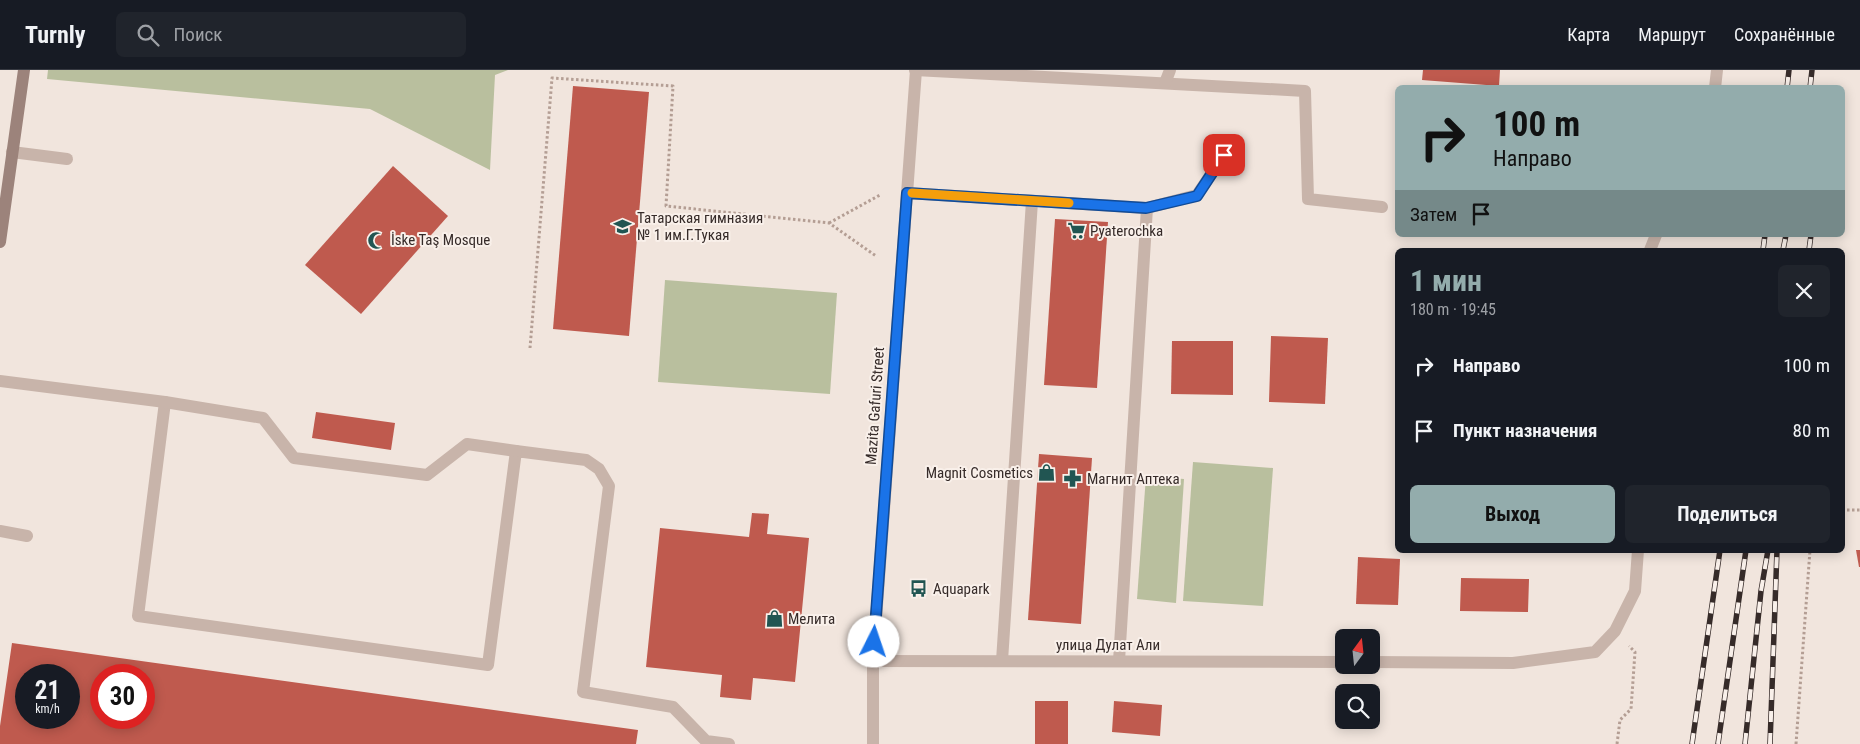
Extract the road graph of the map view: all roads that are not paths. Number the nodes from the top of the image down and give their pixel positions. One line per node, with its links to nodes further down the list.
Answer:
1 (24, 70): 6 (main road)
2 (916, 70): 4 (street); 9 (street, Mazita Gafuri Street)
3 (1170, 70): 5 (street)
4 (1096, 75): 5 (street)
5 (1165, 84): 11 (street)
6 (12, 152): 8 (street); 13 (main road)
7 (1224, 155): 12 (street)
8 (67, 159)
9 (907, 193): 10 (street); 20 (street, Mazita Gafuri Street)
10 (1032, 201): 12 (street); 21 (street)
11 (1382, 207)
12 (1146, 208): 22 (street)
13 (0, 242)
14 (0, 381): 15 (street)
15 (165, 402): 16 (street); 16 (street)
16 (516, 451): 25 (street)
17 (0, 531): 18 (street)
18 (27, 536)
19 (1638, 553): 24 (street)
20 (873, 661): 21 (street, улица Дулат Али); 26 (street, Mazita Gafuri Street)
21 (1002, 661): 22 (street, улица Дулат Али)
22 (1119, 661): 23 (street, улица Дулат Али)
23 (1335, 662)
24 (1380, 662)
25 (729, 744)
26 (873, 744)

